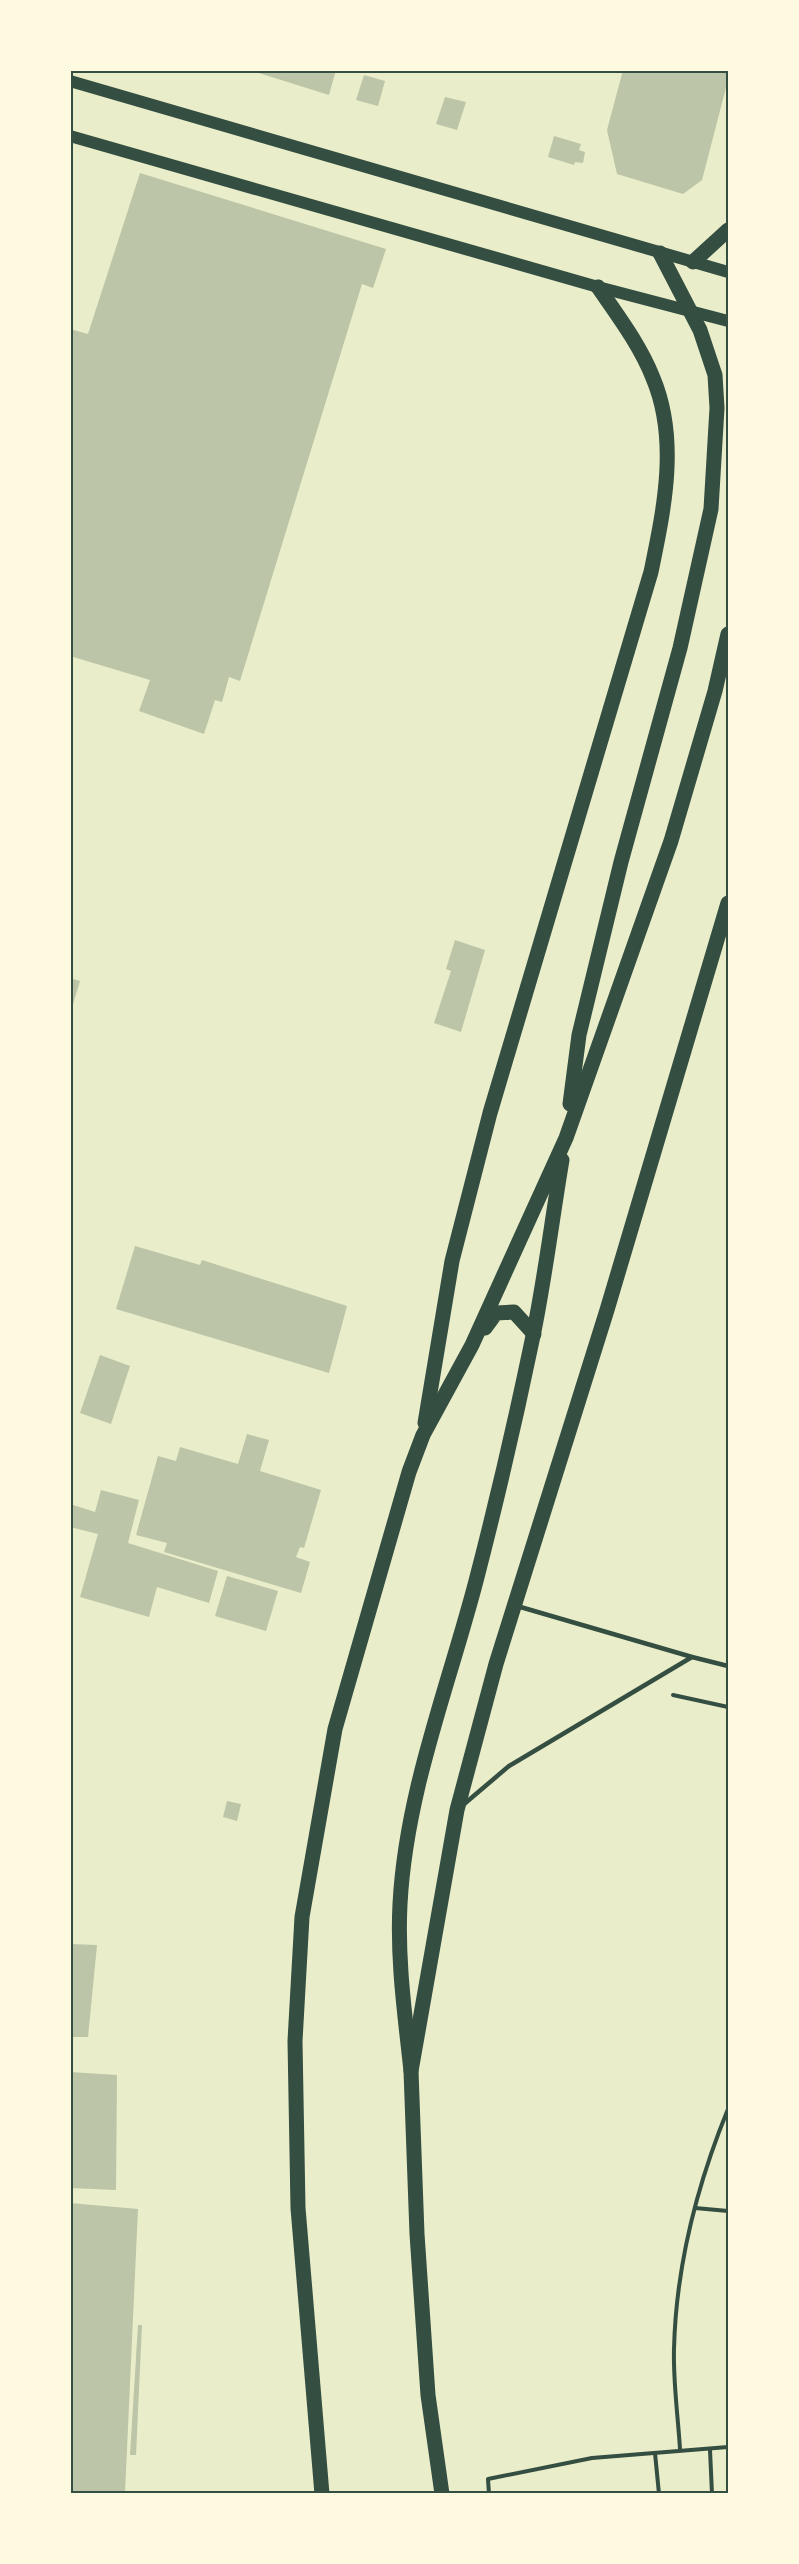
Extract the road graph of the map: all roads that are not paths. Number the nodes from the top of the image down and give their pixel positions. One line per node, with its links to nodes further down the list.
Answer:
1 (70, 81): 4 (main road)
2 (70, 136): 7 (main road)
3 (729, 230): 5 (main road)
4 (660, 253): 5 (main road); 8 (main road)
5 (693, 262): 6 (main road)
6 (729, 272)
7 (598, 287): 8 (main road); 15 (main road)
8 (690, 310): 9 (main road); 12 (main road)
9 (729, 321)
10 (729, 634): 12 (main road)
11 (729, 903): 16 (main road)
12 (566, 1138): 13 (main road); 14 (main road)
13 (534, 1334): 14 (main road); 20 (main road)
14 (472, 1345): 15 (main road)
15 (423, 1435): 21 (main road)
16 (515, 1605): 17 (lane); 19 (main road)
17 (692, 1658): 18 (lane); 19 (lane)
18 (729, 1666)
19 (457, 1810): 20 (main road)
20 (411, 2071): 22 (main road)
21 (322, 2493)
22 (442, 2493)

